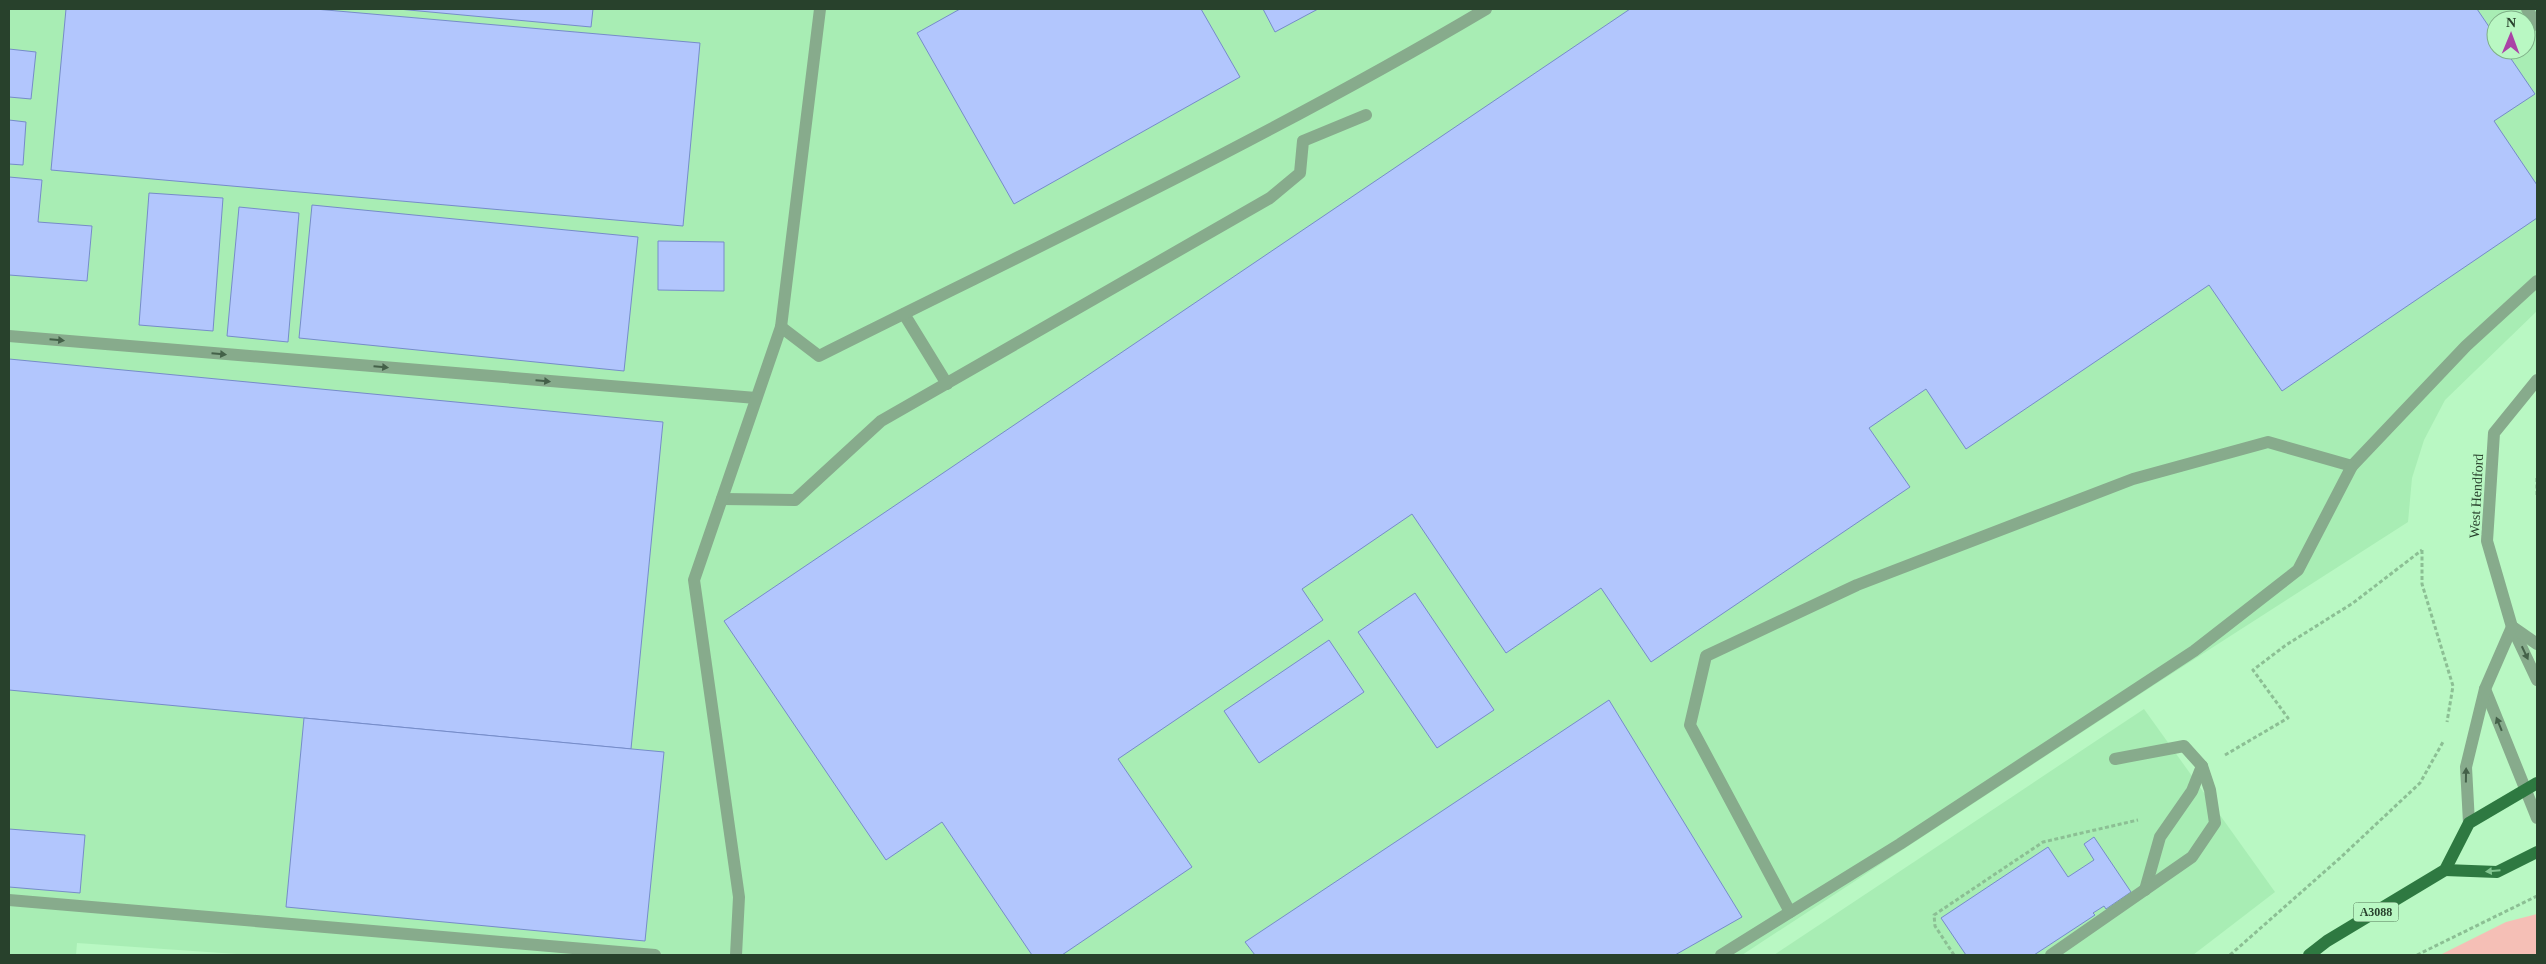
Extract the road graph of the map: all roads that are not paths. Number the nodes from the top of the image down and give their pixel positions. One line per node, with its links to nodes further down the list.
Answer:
1 (820, 9): 8 (street)
2 (1486, 9): 7 (street)
3 (2527, 9): 4 (street)
4 (2537, 25)
5 (1366, 114): 11 (street)
6 (2537, 281): 13 (street)
7 (904, 314): 8 (street); 11 (street)
8 (781, 327): 12 (street)
9 (9, 336): 12 (street, one-way to 12)
10 (2537, 380): 15 (street, West Hendford)
11 (947, 384): 14 (street)
12 (756, 398): 14 (street)
13 (2352, 466): 29 (street); 29 (street)
14 (722, 499): 31 (street)
15 (2512, 627): 16 (street); 17 (street, West Hendford, one-way to 17); 18 (street)
16 (2537, 644)
17 (2537, 680)
18 (2485, 689): 22 (street, one-way to 18); 24 (street, one-way to 18)
19 (2115, 759): 20 (street)
20 (2202, 766): 27 (street); 27 (street)
21 (2537, 783): 22 (main road)
22 (2525, 789): 23 (street); 24 (main road)
23 (2537, 818)
24 (2469, 824): 26 (main road)
25 (2537, 852): 26 (main road, one-way to 26)
26 (2444, 870): 34 (main road, A3088)
27 (2145, 890): 33 (street)
28 (9, 900): 30 (street)
29 (1790, 912): 32 (street)
30 (655, 955)
31 (736, 955)
32 (1721, 955)
33 (2051, 955)
34 (2309, 955)

